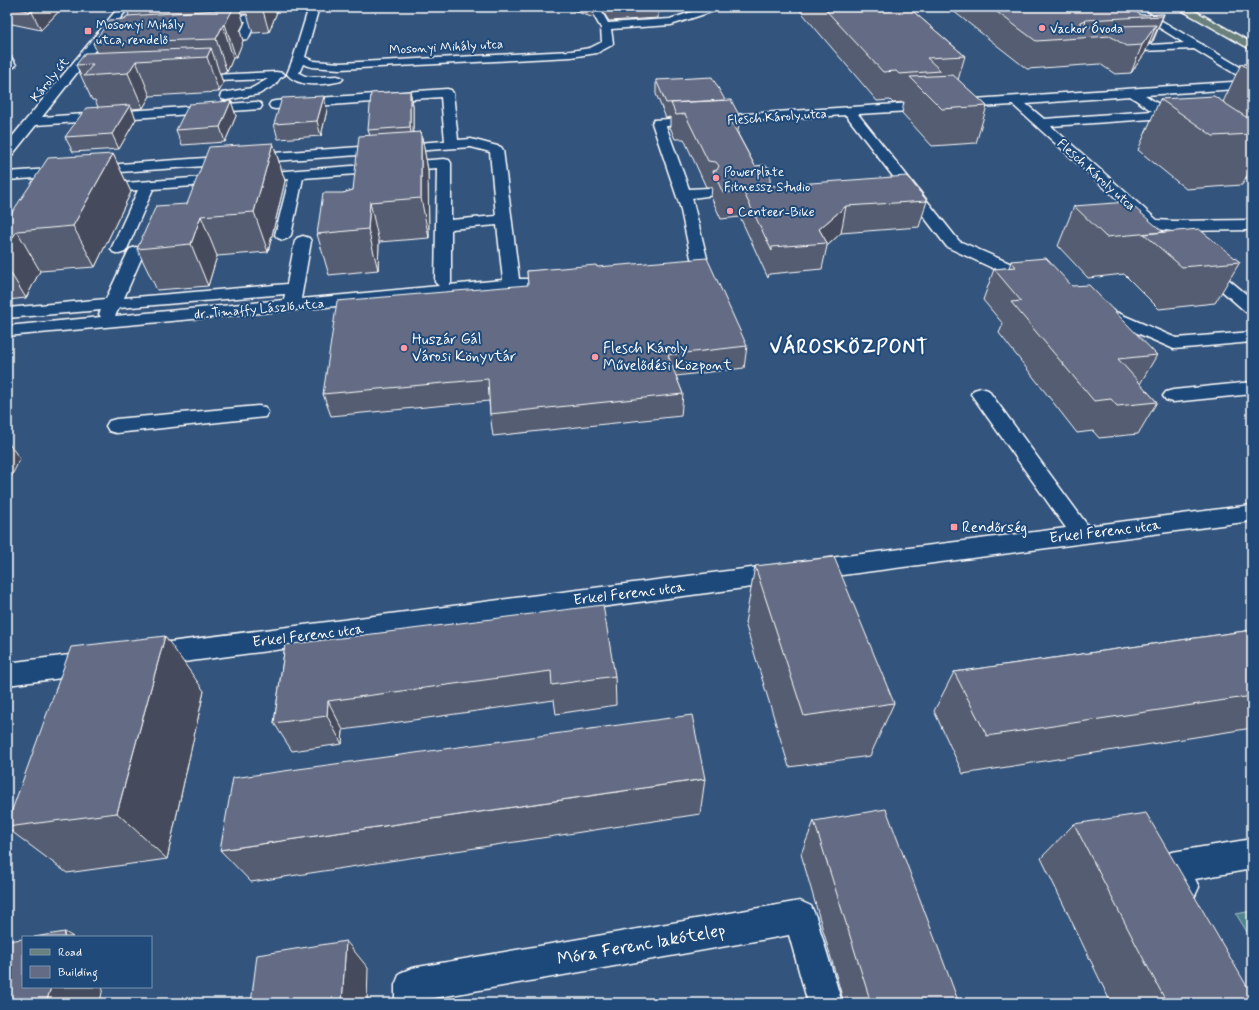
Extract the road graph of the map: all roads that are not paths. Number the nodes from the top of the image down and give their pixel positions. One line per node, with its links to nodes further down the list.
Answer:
1 (127, 7): 8 (street)
2 (314, 7): 18 (street)
3 (594, 7): 10 (street)
4 (717, 7): 10 (street)
5 (1131, 7): 15 (street)
6 (1181, 7): 16 (main road)
7 (200, 21): 11 (street)
8 (110, 24): 9 (street); 14 (street, Károly út)
9 (125, 25)
10 (605, 26): 12 (street)
11 (247, 42)
12 (608, 43): 18 (street, Mosonyi Mihály utca); 19 (street)
13 (109, 45): 14 (street)
14 (93, 46): 21 (street, Károly út)
15 (1196, 46): 17 (street); 26 (street)
16 (1252, 47)
17 (1109, 50)
18 (299, 59): 22 (street)
19 (534, 67)
20 (90, 71): 21 (street)
21 (73, 72): 35 (street, Károly út)
22 (293, 74): 23 (street); 24 (street)
23 (276, 75): 25 (street); 29 (street)
24 (349, 78)
25 (181, 79)
26 (1252, 79)
27 (1252, 84): 28 (street, Flesch Károly utca)
28 (1134, 93): 30 (street, Flesch Károly utca); 34 (street)
29 (211, 97)
30 (1016, 101): 33 (street, Flesch Károly utca); 36 (street, Flesch Károly utca)
31 (275, 105): 38 (street)
32 (256, 106): 35 (street)
33 (849, 112): 53 (street, Flesch Károly utca); 69 (street, Flesch Károly utca)
34 (1165, 114): 36 (street); 37 (street)
35 (33, 121): 41 (street, Károly út)
36 (1040, 123): 56 (street, Flesch Károly utca)
37 (1178, 123)
38 (452, 145): 40 (street); 55 (street)
39 (1215, 148): 45 (street)
40 (361, 151): 42 (street); 47 (street)
41 (7, 152)
42 (220, 161): 43 (street); 48 (street)
43 (69, 172): 46 (street); 50 (street)
44 (297, 174): 47 (street); 48 (street); 59 (street)
45 (1252, 174)
46 (7, 176)
47 (359, 177): 57 (street)
48 (212, 180): 49 (street); 54 (street)
49 (148, 185): 51 (street); 62 (street)
50 (59, 187)
51 (87, 190)
52 (709, 192): 53 (street)
53 (684, 194): 64 (street)
54 (208, 195)
55 (504, 220): 57 (street); 68 (street)
56 (1153, 224): 58 (street); 60 (street, Flesch Károly utca)
57 (443, 225): 66 (street)
58 (1249, 231)
59 (283, 235)
60 (1170, 239)
61 (303, 241): 70 (street)
62 (119, 249)
63 (136, 252): 72 (street)
64 (699, 258)
65 (1194, 258): 74 (street)
66 (443, 282)
67 (543, 282): 68 (street, dr. Timaffy László utca)
68 (512, 285): 73 (street, dr. Timaffy László utca)
69 (1046, 286)
70 (294, 288): 72 (street); 73 (street)
71 (1081, 302): 78 (street)
72 (113, 304): 75 (street); 76 (street)
73 (291, 305): 76 (street, dr. Timaffy László utca)
74 (1252, 308)
75 (7, 313)
76 (105, 322): 77 (street, dr. Timaffy László utca)
77 (7, 331)
78 (1252, 337)
79 (1252, 388): 81 (street)
80 (981, 394): 85 (street)
81 (1173, 396)
82 (258, 412): 83 (street)
83 (116, 426)
84 (1252, 512): 85 (street, Erkel Ferenc utca)
85 (1082, 534): 86 (street, Erkel Ferenc utca)
86 (7, 674)
87 (1252, 854): 88 (street)
88 (1195, 908)
89 (412, 1003): 90 (street, Móra Ferenc lakótelep)
90 (824, 1003)

